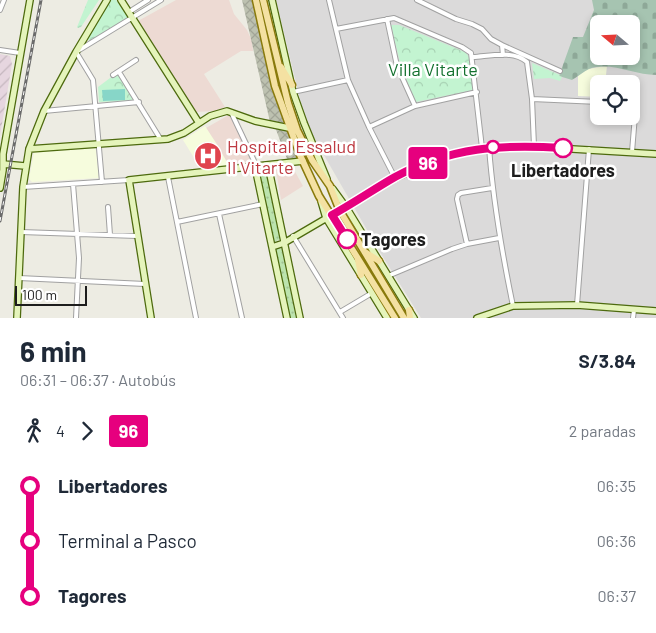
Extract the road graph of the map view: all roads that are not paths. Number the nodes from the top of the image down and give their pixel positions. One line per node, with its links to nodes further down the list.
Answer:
1 (4, 0): 12 (street)
2 (30, 0): 19 (street)
3 (106, 0): 18 (street)
4 (121, 0): 13 (street)
5 (148, 0): 13 (street)
6 (161, 0): 13 (street)
7 (256, 0): 40 (main road)
8 (263, 0): 23 (main road)
9 (272, 0): 28 (street)
10 (329, 0): 15 (street)
11 (417, 0): 16 (street)
12 (0, 10)
13 (131, 14): 18 (street); 37 (street)
14 (387, 19): 15 (street); 21 (street); 34 (street)
15 (336, 29): 27 (street)
16 (502, 45): 20 (street); 24 (street)
17 (0, 50): 19 (street)
18 (76, 52): 33 (street); 35 (street)
19 (20, 53): 54 (street)
20 (503, 55): 21 (street); 30 (street)
21 (473, 57): 29 (street)
22 (136, 60): 25 (street)
23 (277, 60): 28 (main road); 60 (main road)
24 (560, 71)
25 (119, 72): 26 (street); 31 (street)
26 (113, 75)
27 (348, 80): 28 (street); 39 (street)
28 (293, 89): 60 (street)
29 (477, 92): 34 (street); 45 (street)
30 (532, 99): 32 (street); 43 (street)
31 (139, 102): 33 (street); 41 (street)
32 (590, 102)
33 (95, 106): 35 (street); 42 (street)
34 (415, 106): 39 (street)
35 (44, 111): 46 (street)
36 (231, 112): 37 (street); 40 (street); 53 (street)
37 (199, 123): 41 (street)
38 (634, 125): 48 (street)
39 (368, 127): 56 (street)
40 (289, 128): 50 (main road)
41 (161, 140): 42 (street)
42 (98, 143): 46 (street); 58 (street)
43 (534, 146): 44 (street); 47 (street)
44 (489, 147): 45 (street); 63 (street)
45 (482, 148): 56 (street)
46 (28, 149): 52 (street)
47 (589, 149): 48 (street); 88 (street)
48 (632, 152): 49 (street)
49 (656, 154)
50 (303, 161): 51 (street); 68 (main road)
51 (268, 165): 53 (street); 76 (street)
52 (25, 166): 54 (street); 61 (street)
53 (256, 167): 55 (street); 64 (street)
54 (2, 168): 62 (street)
55 (168, 177): 57 (street); 69 (street)
56 (395, 178): 66 (street)
57 (129, 180): 58 (street); 73 (street)
58 (102, 182): 59 (street)
59 (73, 184): 61 (street); 71 (street)
60 (330, 186): 66 (main road)
61 (23, 187): 70 (street)
62 (0, 188)
63 (492, 188): 75 (street); 77 (street)
64 (262, 204): 67 (street); 78 (street)
65 (108, 207): 72 (street)
66 (343, 209): 68 (street); 79 (main road); 81 (street)
67 (219, 214): 69 (street); 98 (street)
68 (329, 217): 74 (street); 80 (main road); 82 (street)
69 (177, 222): 97 (street)
70 (21, 232): 71 (street); 84 (street)
71 (78, 235): 72 (street); 85 (street)
72 (110, 235): 73 (street)
73 (137, 236): 86 (street)
74 (293, 236): 76 (street); 92 (street)
75 (499, 238): 77 (street); 89 (street)
76 (284, 243): 78 (street); 100 (street)
77 (467, 244): 83 (street)
78 (272, 248): 99 (street)
79 (364, 252): 81 (main road); 104 (main road)
80 (357, 257): 82 (main road); 103 (main road)
81 (379, 261): 83 (street)
82 (361, 275): 87 (street)
83 (388, 276): 90 (street)
84 (22, 278): 85 (street); 94 (street)
85 (78, 281): 86 (street); 95 (street)
86 (145, 284): 96 (street)
87 (372, 293): 92 (street); 102 (street)
88 (577, 305): 89 (street); 91 (street)
89 (513, 306): 107 (street)
90 (409, 310): 105 (main road); 106 (street)
91 (634, 310): 93 (street); 108 (street)
92 (340, 312): 101 (street)
93 (653, 313)
94 (16, 318)
95 (76, 318)
96 (151, 318)
97 (196, 318)
98 (241, 318)
99 (287, 318)
100 (300, 318)
101 (344, 318)
102 (387, 318)
103 (395, 318)
104 (404, 318)
105 (410, 318)
106 (414, 318)
107 (477, 318)
108 (634, 318)

